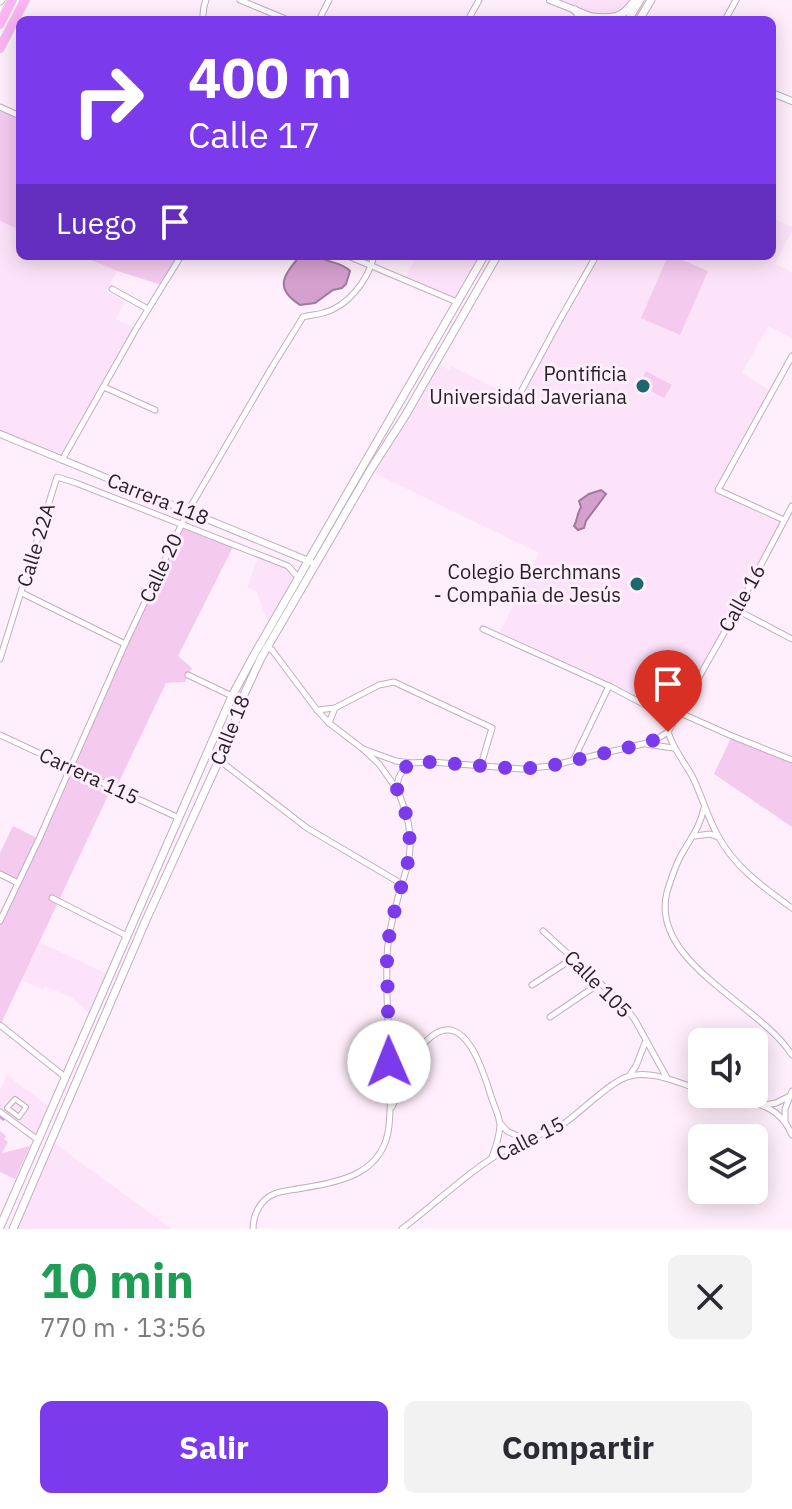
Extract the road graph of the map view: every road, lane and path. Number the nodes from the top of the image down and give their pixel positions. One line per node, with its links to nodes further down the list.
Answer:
1 (12, 0): 12 (highway)
2 (206, 0): 7 (street)
3 (240, 0): 8 (street)
4 (550, 0): 6 (street)
5 (638, 0): 10 (main road)
6 (575, 10): 9 (main road)
7 (203, 15)
8 (278, 16)
9 (586, 16)
10 (618, 16)
11 (16, 17): 13 (highway)
12 (0, 23)
13 (0, 48)
14 (179, 260): 23 (street)
15 (359, 260): 20 (street)
16 (373, 260): 20 (street, Calle 20)
17 (482, 260): 22 (main road, Calle 18)
18 (495, 260): 34 (main road, Calle 18)
19 (594, 260): 26 (street)
20 (372, 265): 22 (street); 31 (street, Calle 20)
21 (112, 289): 23 (street)
22 (458, 302): 34 (main road, Calle 18)
23 (148, 309): 25 (street)
24 (792, 356): 32 (street)
25 (104, 387): 27 (street); 29 (street)
26 (522, 390)
27 (155, 410)
28 (0, 434): 29 (street, Carrera 118)
29 (62, 460): 31 (street, Carrera 118)
30 (792, 506): 32 (street, Calle 16)
31 (188, 511): 33 (street, Calle 20); 34 (street, Carrera 118)
32 (784, 520): 37 (street, Calle 16)
33 (181, 524): 35 (street); 36 (street, Calle 22A); 40 (street, Calle 20)
34 (312, 562): 41 (main road, Calle 18)
35 (295, 574)
36 (22, 593): 40 (street); 42 (street, Calle 22A)
37 (737, 610): 39 (street); 48 (street, Calle 16)
38 (483, 629): 44 (street)
39 (792, 639)
40 (125, 644): 61 (street, Calle 20)
41 (264, 646): 45 (main road, Calle 18); 47 (street); 56 (main road, Calle 18)
42 (0, 659)
43 (188, 675): 45 (street)
44 (609, 686): 49 (street); 57 (street)
45 (232, 696): 64 (main road, Calle 18)
46 (335, 708): 47 (street); 50 (street); 60 (street)
47 (317, 710): 50 (street)
48 (678, 712): 49 (street, Calle 16); 58 (street)
49 (674, 720): 51 (street, Calle 16)
50 (329, 723): 55 (street)
51 (668, 732): 53 (street); 54 (street)
52 (0, 735): 61 (street, Carrera 115)
53 (643, 744): 54 (street); 57 (street)
54 (673, 748): 63 (street)
55 (363, 749): 59 (street); 62 (street)
56 (219, 760): 69 (street); 103 (main road, Calle 18)
57 (573, 760): 60 (street)
58 (792, 760)
59 (410, 763): 60 (street); 62 (street)
60 (481, 765)
61 (70, 767): 64 (street, Carrera 115); 68 (street, Calle 20)
62 (397, 789): 69 (street)
63 (704, 808): 65 (street); 66 (street)
64 (179, 818): 74 (main road, Calle 18)
65 (694, 837): 66 (street); 81 (street)
66 (718, 837): 71 (street)
67 (0, 874): 68 (street)
68 (18, 883): 72 (street, Calle 20)
69 (402, 884): 82 (street)
70 (52, 898): 74 (street)
71 (792, 908)
72 (0, 921)
73 (543, 931): 75 (street, Calle 105)
74 (127, 936): 85 (main road, Calle 18)
75 (572, 959): 76 (street, Calle 105); 77 (street)
76 (600, 983): 78 (street); 80 (street, Calle 105)
77 (532, 985)
78 (550, 1017)
79 (0, 1025): 85 (street)
80 (646, 1042): 84 (street); 86 (street, Calle 105)
81 (792, 1055)
82 (389, 1062): 83 (street); 92 (street)
83 (412, 1063): 92 (street); 96 (street)
84 (629, 1076): 86 (street); 100 (street, Calle 15)
85 (65, 1077): 99 (main road, Calle 18)
86 (667, 1079): 87 (street)
87 (688, 1086)
88 (790, 1094): 89 (street); 94 (street)
89 (768, 1104)
90 (26, 1107): 90 (street)
91 (768, 1107): 94 (street)
92 (390, 1111): 104 (street)
93 (2, 1114): 95 (street); 99 (street)
94 (785, 1121): 97 (street)
95 (0, 1123)
96 (500, 1123): 100 (street); 101 (street)
97 (791, 1129): 98 (street)
98 (792, 1135)
99 (38, 1140): 102 (main road, Calle 18)
100 (527, 1140): 101 (street, Calle 15)
101 (491, 1159): 105 (street, Calle 15)
102 (0, 1227)
103 (13, 1229)
104 (253, 1229)
105 (402, 1229)

